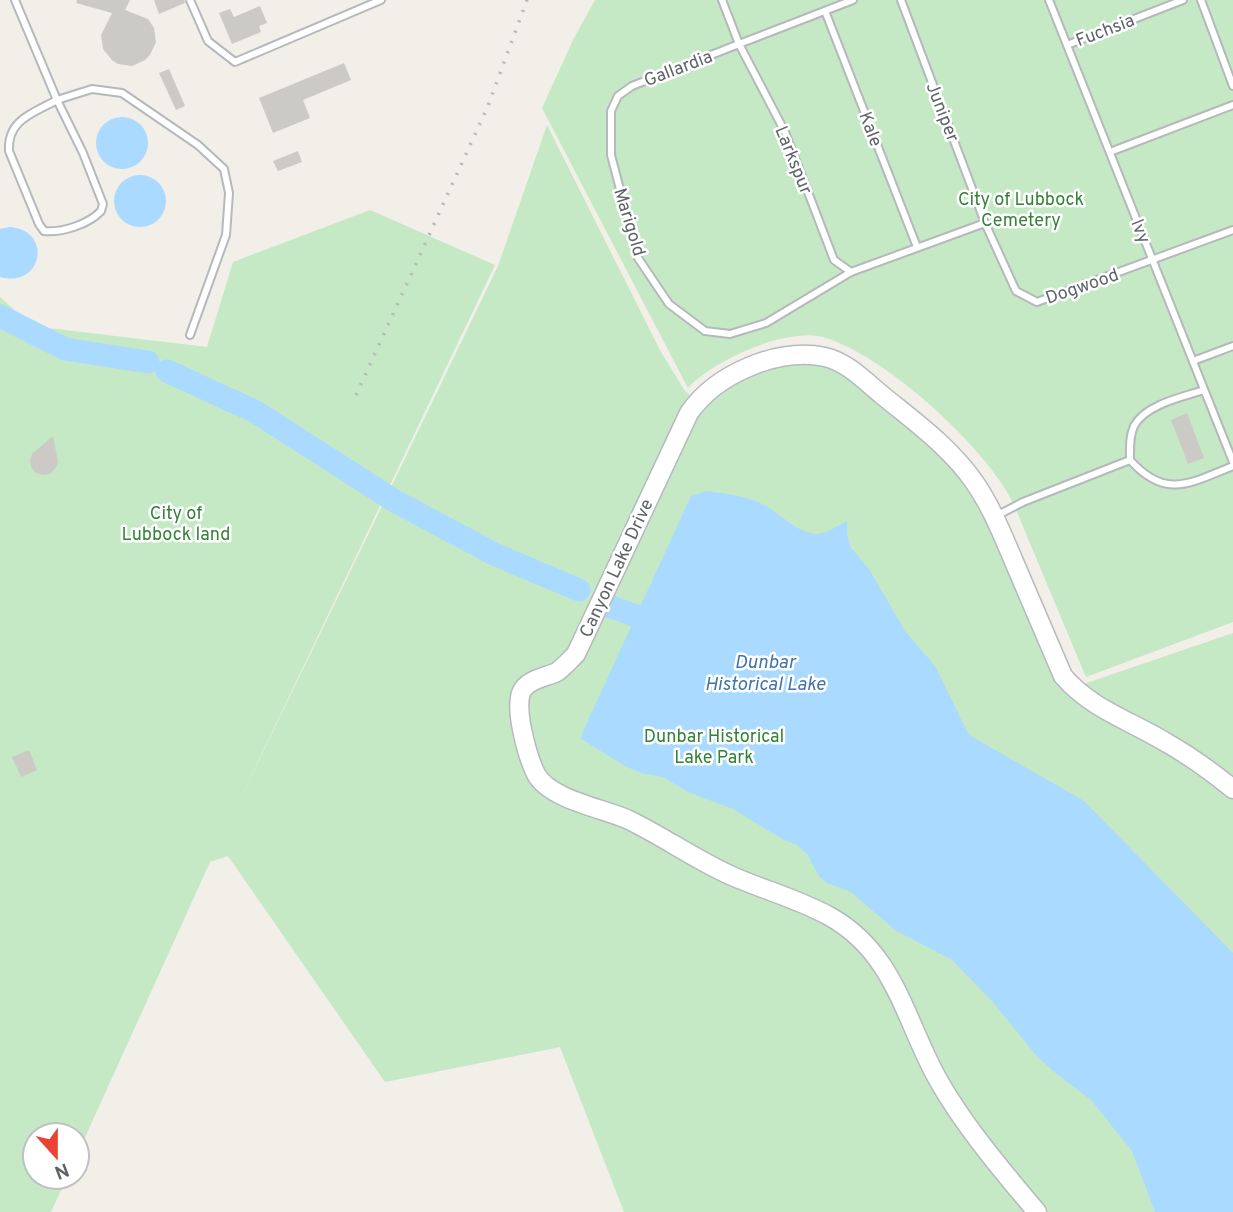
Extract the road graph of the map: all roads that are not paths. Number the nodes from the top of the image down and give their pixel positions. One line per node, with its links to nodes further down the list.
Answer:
1 (15, 0): 15 (lane)
2 (190, 0): 3 (lane)
3 (381, 0)
4 (722, 0): 11 (lane)
5 (853, 0): 10 (lane, Gallardia)
6 (901, 0): 18 (lane, Juniper)
7 (1049, 0): 12 (lane, Ivy)
8 (1183, 0): 12 (lane, Fuchsia)
9 (1200, 0): 13 (lane)
10 (825, 10): 11 (lane, Gallardia); 20 (lane, Kale)
11 (739, 44): 14 (lane, Gallardia); 22 (lane, Larkspur)
12 (1067, 45): 17 (lane, Ivy)
13 (1233, 86)
14 (618, 96): 22 (lane, Marigold)
15 (57, 100): 15 (lane); 23 (lane)
16 (1233, 105): 17 (lane)
17 (1110, 152): 21 (lane, Ivy)
18 (985, 223): 20 (lane); 21 (lane, Dogwood)
19 (1233, 230): 21 (lane, Dogwood)
20 (917, 247): 22 (lane)
21 (1153, 261): 25 (lane, Ivy)
22 (851, 272)
23 (190, 335)
24 (1233, 346): 25 (lane)
25 (1193, 361): 26 (lane, Ivy)
26 (1205, 390): 27 (lane); 28 (lane, Ivy)
27 (1130, 460): 28 (lane); 29 (lane)
28 (1233, 464)
29 (994, 517): 30 (street, Canyon Lake Drive); 31 (street, Canyon Lake Drive)
30 (1233, 789)
31 (1037, 1212)

